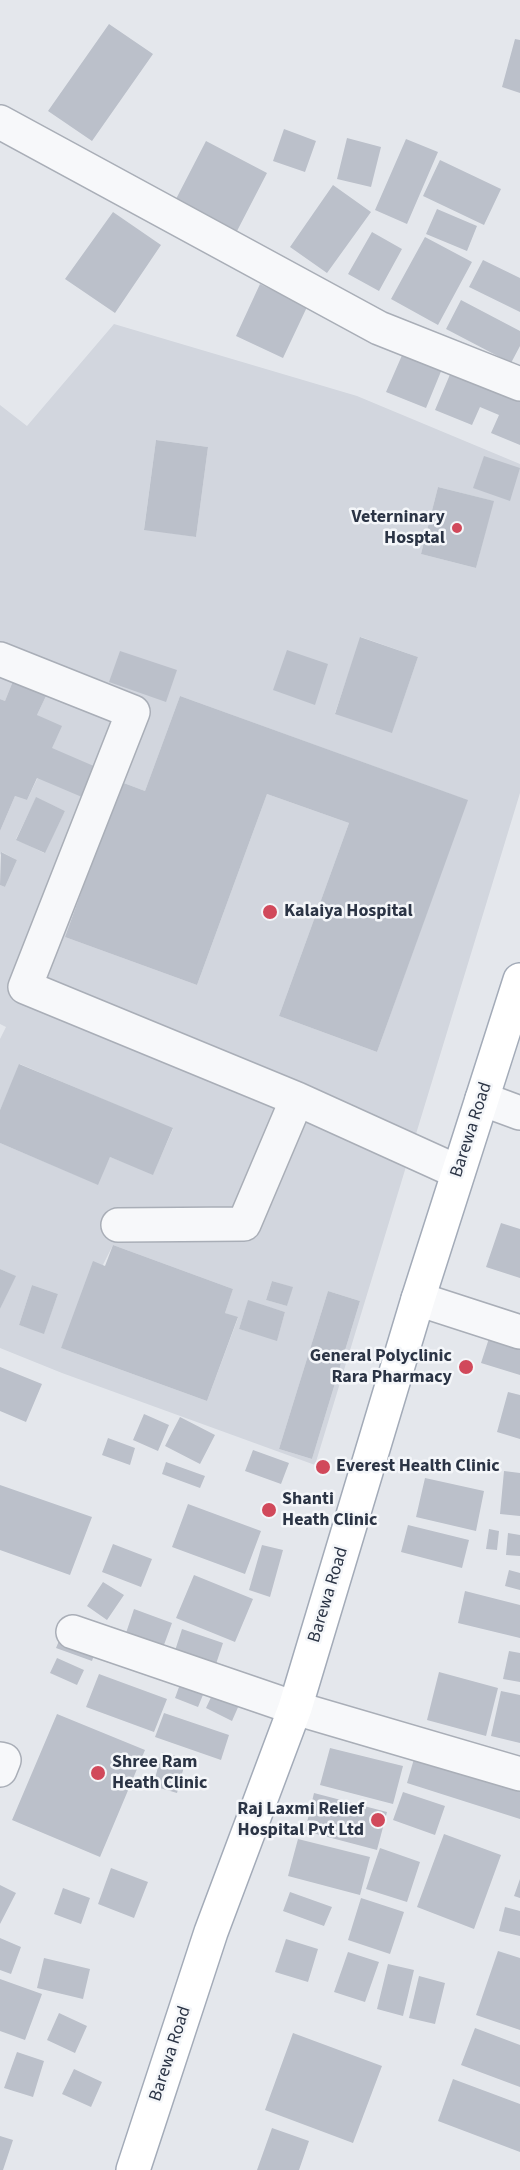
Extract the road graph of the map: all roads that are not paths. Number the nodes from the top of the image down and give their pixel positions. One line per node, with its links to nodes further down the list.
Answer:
1 (0, 122): 2 (street)
2 (520, 384)
3 (0, 659): 5 (street)
4 (520, 980): 7 (main road, Barewa Road)
5 (12, 982): 6 (street)
6 (297, 1099): 9 (street); 10 (street)
7 (482, 1099): 8 (street); 9 (main road, Barewa Road)
8 (520, 1113)
9 (458, 1172): 11 (main road, Barewa Road)
10 (118, 1225)
11 (418, 1299): 12 (street); 14 (main road, Barewa Road)
12 (520, 1332)
13 (73, 1632): 14 (street)
14 (295, 1708): 17 (street); 18 (main road, Barewa Road)
15 (0, 1759): 16 (street)
16 (0, 1770)
17 (520, 1774)
18 (133, 2170)

